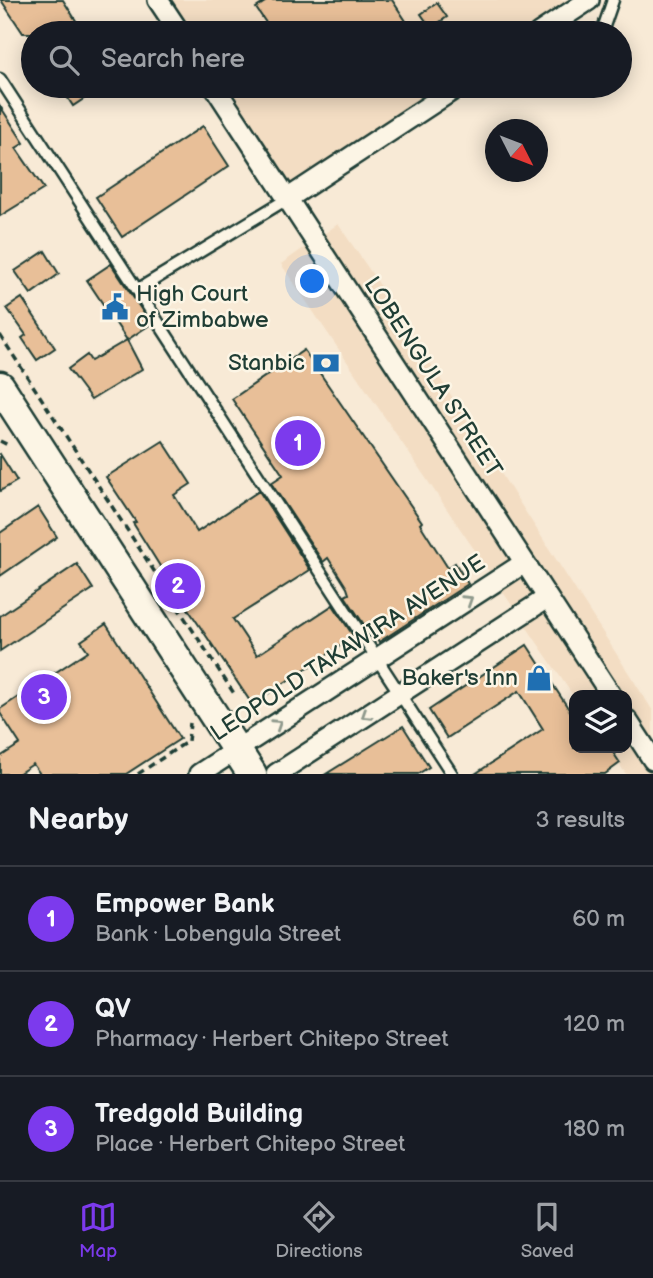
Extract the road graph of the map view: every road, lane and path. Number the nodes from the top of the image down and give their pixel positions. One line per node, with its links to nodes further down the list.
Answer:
1 (158, 0): 4 (street)
2 (589, 0): 5 (street)
3 (613, 0): 6 (lane)
4 (172, 21)
5 (557, 21)
6 (606, 21)
7 (0, 79): 11 (lane)
8 (222, 98): 10 (street, LOBENGULA STREET)
9 (441, 98): 10 (street)
10 (287, 199): 11 (lane); 14 (street, LOBENGULA STREET)
11 (137, 290): 16 (lane)
12 (0, 335): 19 (path)
13 (4, 400): 22 (street)
14 (524, 563): 15 (street, LOBENGULA STREET); 16 (street, LEOPOLD TAKAWIRA AVENUE, one-way to 14)
15 (547, 598): 17 (street, LOBENGULA STREET); 18 (street)
16 (377, 659): 18 (lane); 22 (street, LEOPOLD TAKAWIRA AVENUE, one-way to 16)
17 (608, 690)
18 (400, 694): 27 (street, one-way to 27); 28 (lane)
19 (235, 695)
20 (191, 724): 24 (path)
21 (632, 728): 23 (street)
22 (236, 750): 25 (street, LEOPOLD TAKAWIRA AVENUE); 26 (street)
23 (653, 760)
24 (138, 774)
25 (199, 774)
26 (252, 774)
27 (276, 774)
28 (452, 774)

